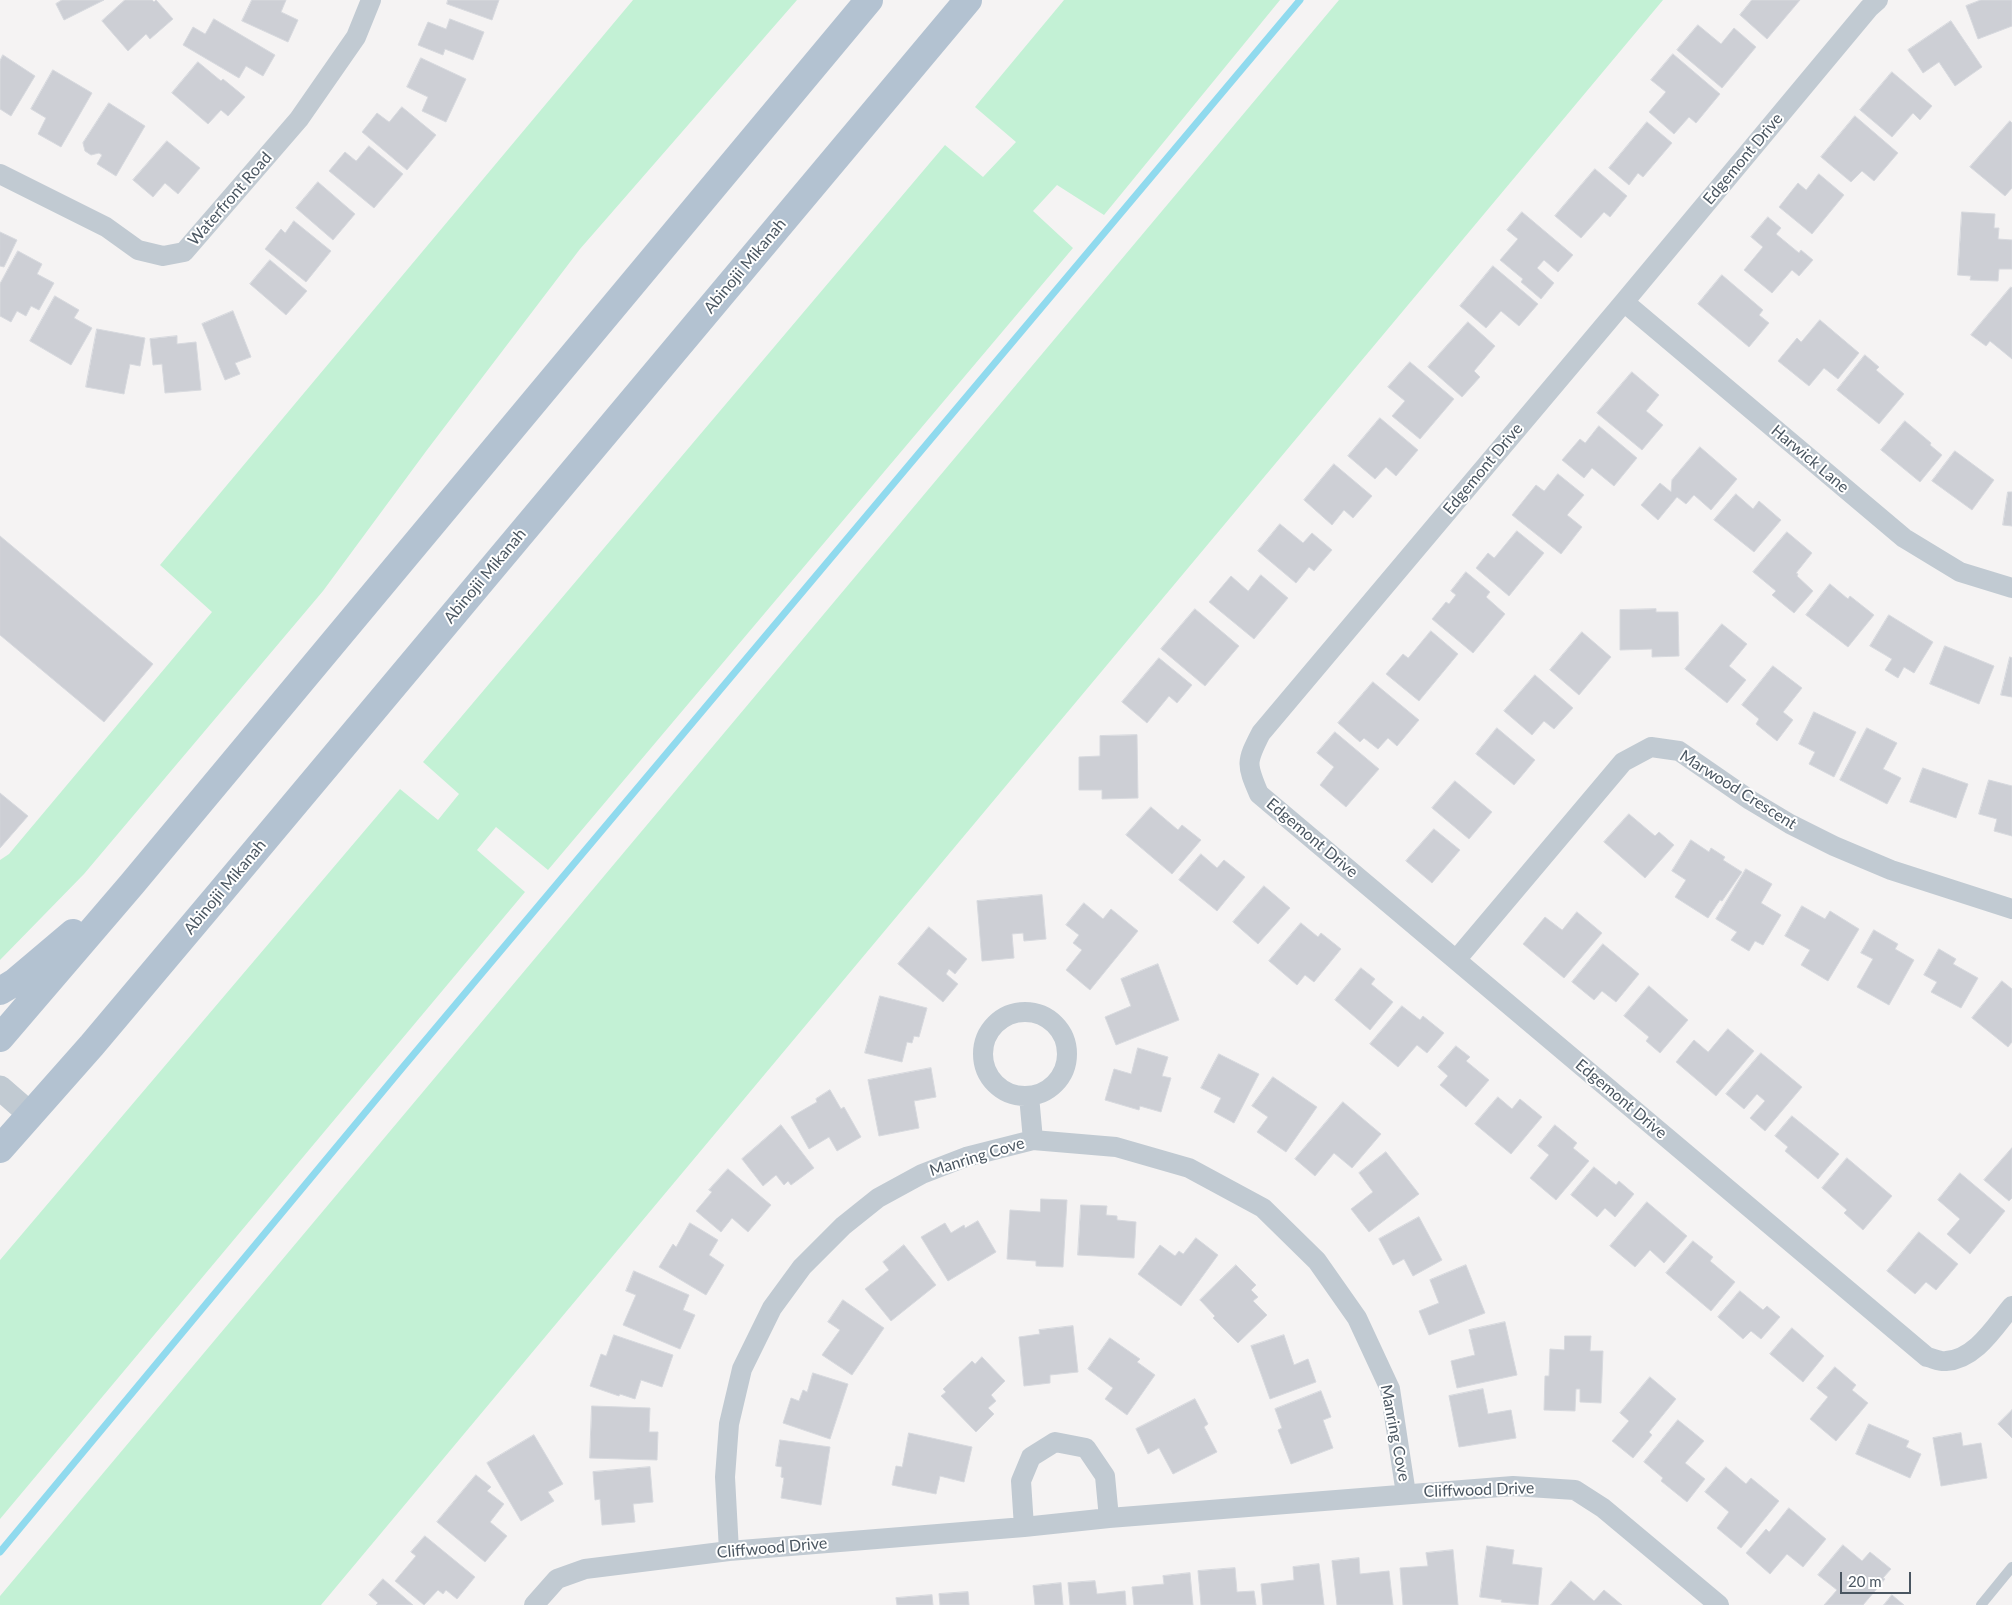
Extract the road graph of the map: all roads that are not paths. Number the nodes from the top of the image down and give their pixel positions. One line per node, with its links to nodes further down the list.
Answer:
1 (371, 0): 5 (street, Waterfront Road)
2 (869, 0): 8 (main road)
3 (968, 0): 15 (main road, Abinojii Mikanah)
4 (1878, 0): 6 (street, Edgemont Drive)
5 (0, 174)
6 (1624, 302): 7 (street, Harwick Lane); 10 (street, Edgemont Drive)
7 (2012, 588)
8 (132, 884): 11 (main road); 12 (main road)
9 (2012, 910): 10 (street, Marwood Crescent)
10 (1456, 960): 18 (street, Edgemont Drive)
11 (0, 991)
12 (0, 1038)
13 (0, 1088): 15 (street)
14 (1029, 1096): 14 (street); 16 (street)
15 (31, 1115): 17 (main road, Abinojii Mikanah)
16 (1032, 1140): 19 (street, Manring Cove); 22 (street, Manring Cove)
17 (0, 1150)
18 (2012, 1306)
19 (1406, 1494): 20 (street, Cliffwood Drive); 25 (street, Cliffwood Drive)
20 (1109, 1518): 21 (street, Cliffwood Drive); 21 (street)
21 (1024, 1527): 22 (street, Cliffwood Drive)
22 (730, 1551): 24 (street, Cliffwood Drive)
23 (2012, 1567): 26 (lane)
24 (534, 1605)
25 (1719, 1605)
26 (1981, 1605)

